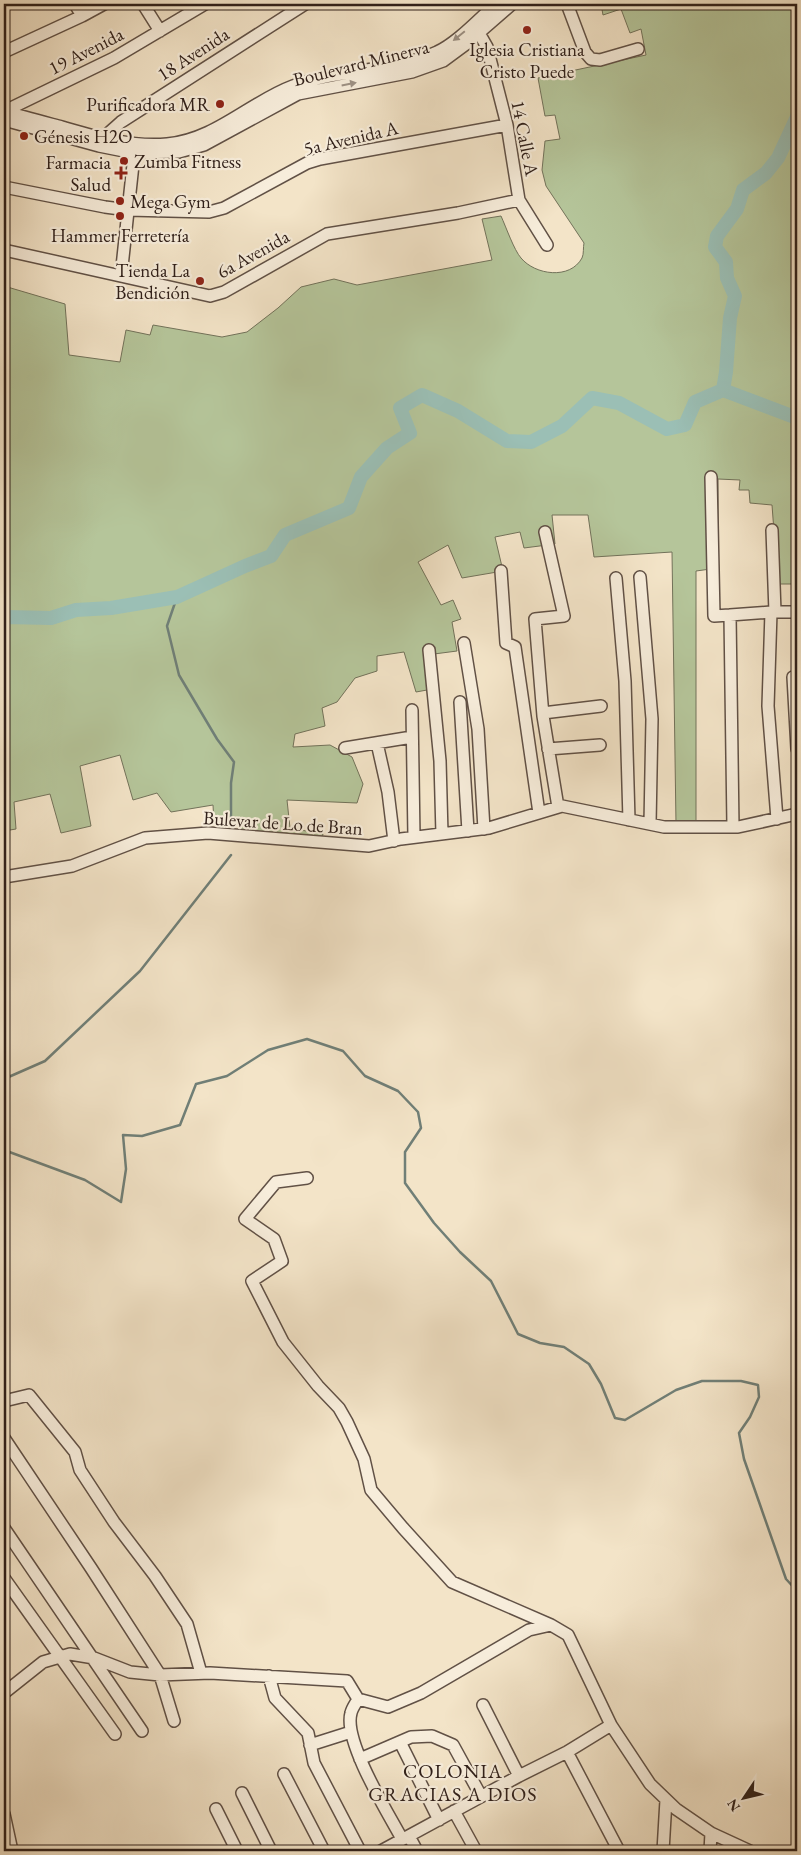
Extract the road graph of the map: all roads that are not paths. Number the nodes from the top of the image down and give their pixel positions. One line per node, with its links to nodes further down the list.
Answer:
1 (75, 4): 10 (street)
2 (104, 4): 10 (street)
3 (143, 4): 11 (street)
4 (205, 4): 11 (street, 19 Avenida)
5 (305, 4): 17 (street, 18 Avenida)
6 (496, 4): 9 (street, Boulevard Minerva)
7 (512, 4): 12 (street, Boulevard Minerva)
8 (567, 4): 13 (street)
9 (485, 9): 18 (street, Boulevard Minerva, one-way to 18)
10 (82, 16): 14 (street)
11 (160, 32): 15 (street, 19 Avenida)
12 (479, 33): 16 (street, 14 Calle A); 18 (street, Boulevard Minerva, one-way to 12)
13 (638, 49)
14 (4, 52)
15 (5, 114): 17 (street, Boulevard Minerva); 18 (street, Boulevard Minerva)
16 (507, 125): 20 (street, 14 Calle A); 21 (street, 5a Avenida A)
17 (103, 138): 18 (street, Boulevard Minerva)
18 (135, 149): 21 (street)
19 (4, 187): 21 (street, 5a Avenida A)
20 (519, 200): 22 (street, 14 Calle A); 24 (street, 6a Avenida)
21 (128, 210): 24 (street)
22 (547, 245)
23 (4, 250): 24 (street, 6a Avenida)
24 (121, 276)
25 (711, 477): 33 (street)
26 (772, 530): 31 (street)
27 (546, 532): 40 (street)
28 (501, 571): 48 (street)
29 (640, 577): 52 (street)
30 (616, 578): 51 (street)
31 (773, 612): 32 (street); 33 (street); 50 (street)
32 (797, 612)
33 (730, 615): 53 (street)
34 (464, 643): 54 (street)
35 (429, 650): 56 (street)
36 (793, 677): 46 (street)
37 (460, 702): 55 (street)
38 (601, 706): 40 (street)
39 (412, 710): 41 (street)
40 (543, 712): 45 (street)
41 (412, 737): 42 (street); 57 (street)
42 (376, 743): 44 (street); 58 (street)
43 (600, 745): 45 (street)
44 (345, 748)
45 (548, 749): 47 (street)
46 (797, 749)
47 (558, 807): 48 (street, Bulevar de Lo de Bran); 51 (street, Bulevar de Lo de Bran)
48 (539, 813): 54 (street, Bulevar de Lo de Bran)
49 (797, 814): 50 (street, Bulevar de Lo de Bran)
50 (777, 818): 53 (street, Bulevar de Lo de Bran)
51 (629, 820): 52 (street, Bulevar de Lo de Bran)
52 (650, 824): 53 (street, Bulevar de Lo de Bran)
53 (733, 827)
54 (484, 829): 55 (street, Bulevar de Lo de Bran)
55 (468, 831): 56 (street, Bulevar de Lo de Bran)
56 (442, 834): 57 (street, Bulevar de Lo de Bran)
57 (414, 838): 58 (street, Bulevar de Lo de Bran)
58 (394, 841): 59 (street, Bulevar de Lo de Bran)
59 (4, 877)
60 (308, 1178): 65 (street)
61 (4, 1401): 68 (street)
62 (4, 1438): 69 (street)
63 (4, 1528): 67 (street)
64 (4, 1578): 66 (street)
65 (551, 1625): 72 (street); 75 (street)
66 (61, 1657): 67 (street); 71 (street); 78 (street)
67 (94, 1658): 69 (street); 76 (street)
68 (201, 1673): 69 (street); 70 (street)
69 (160, 1675): 74 (street)
70 (269, 1676): 72 (street); 80 (street)
71 (5, 1688)
72 (358, 1699): 77 (street)
73 (483, 1705): 84 (street)
74 (174, 1721)
75 (611, 1725): 81 (street); 87 (street)
76 (142, 1731)
77 (351, 1732): 80 (street); 82 (street)
78 (115, 1734)
79 (400, 1742): 82 (street); 86 (street); 91 (street)
80 (310, 1745): 99 (street)
81 (566, 1752): 84 (street); 103 (street)
82 (360, 1758): 93 (street)
83 (284, 1774): 98 (street)
84 (519, 1776): 86 (street)
85 (242, 1793): 97 (street)
86 (481, 1796): 89 (street)
87 (666, 1800): 92 (street); 104 (street)
88 (216, 1809): 96 (street)
89 (454, 1811): 91 (street); 102 (street)
90 (4, 1814): 95 (street)
91 (439, 1820): 93 (street)
92 (711, 1833): 94 (street); 105 (street)
93 (406, 1838): 100 (street); 101 (street)
94 (746, 1850)
95 (12, 1851)
96 (237, 1851)
97 (271, 1851)
98 (324, 1851)
99 (360, 1851)
100 (381, 1851)
101 (417, 1851)
102 (476, 1851)
103 (619, 1851)
104 (663, 1851)
105 (710, 1851)

